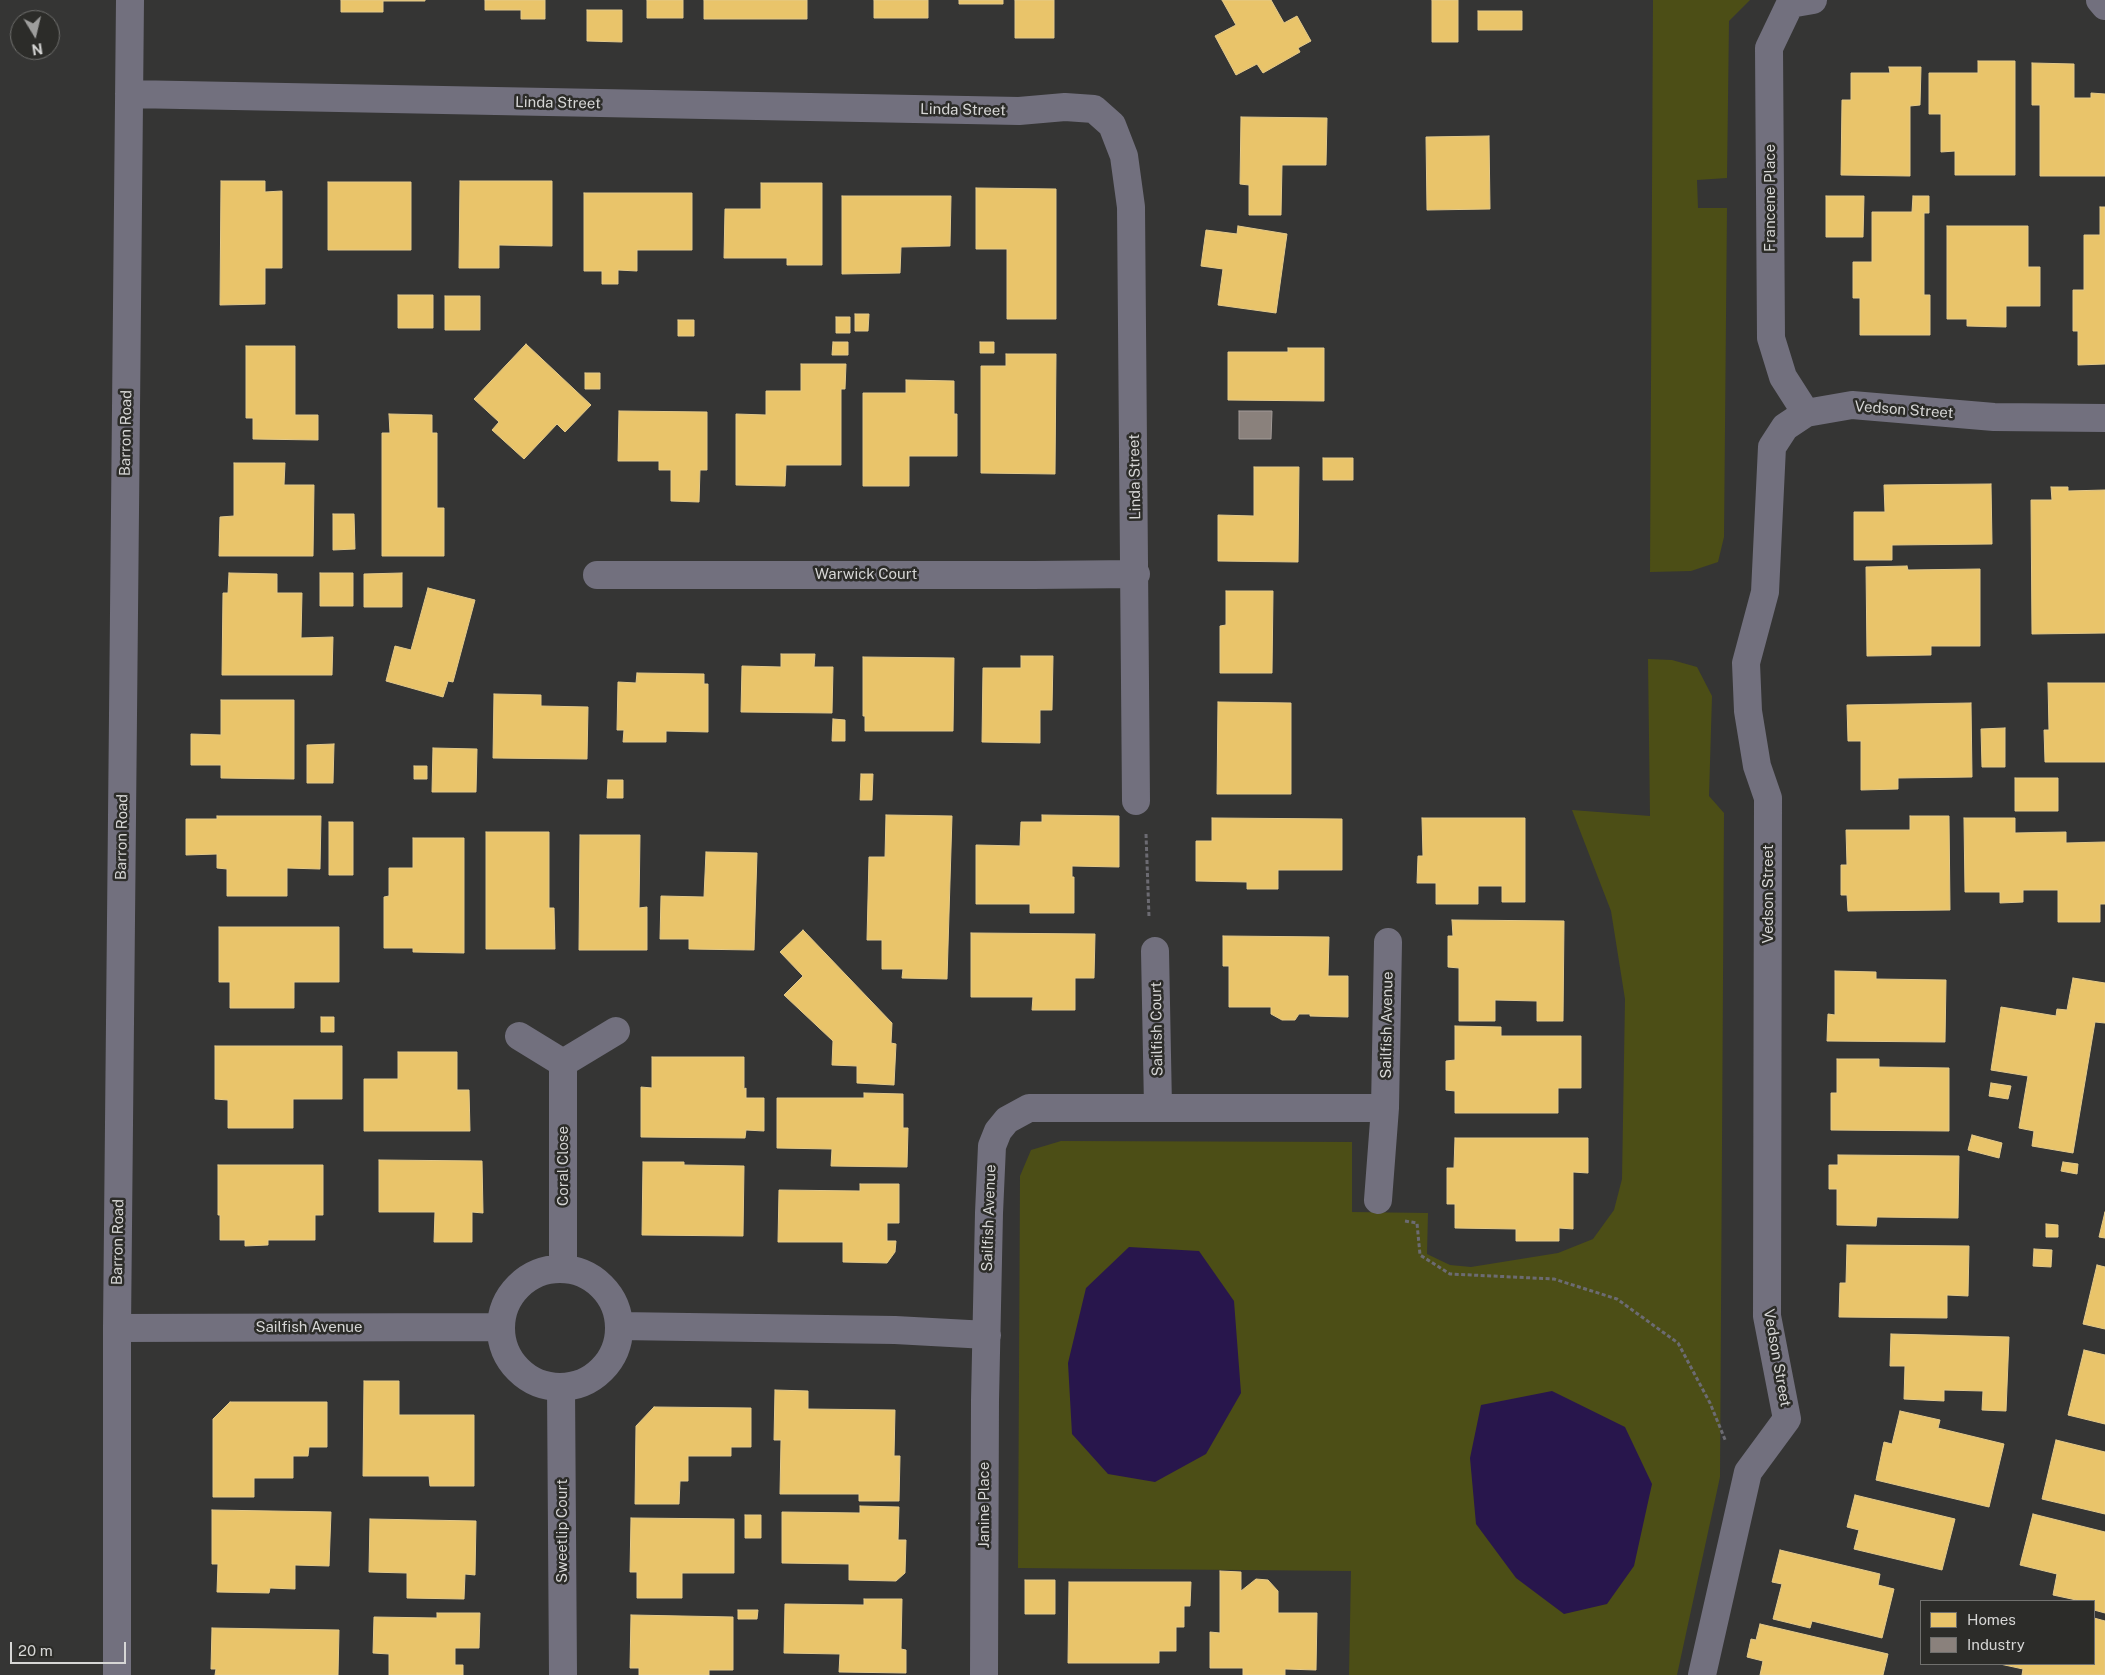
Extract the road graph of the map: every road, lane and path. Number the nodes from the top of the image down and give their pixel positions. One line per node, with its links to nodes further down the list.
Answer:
1 (130, 0): 5 (street, Barron Road)
2 (1813, 0): 6 (street, Francene Place)
3 (2100, 0): 4 (street)
4 (2105, 6)
5 (129, 94): 8 (street, Linda Street); 22 (street, Barron Road)
6 (1806, 413): 7 (street, Vedson Street); 25 (street, Vedson Street)
7 (2105, 418)
8 (1136, 574): 9 (street, Warwick Court); 10 (street, Linda Street)
9 (597, 575)
10 (1136, 801): 12 (path)
11 (1388, 942): 17 (street, Sailfish Avenue)
12 (1155, 951): 16 (street, Sailfish Court)
13 (616, 1031): 15 (street)
14 (519, 1036): 15 (street)
15 (562, 1062): 19 (street, Coral Close)
16 (1158, 1107): 17 (street, Sailfish Avenue); 23 (street, Sailfish Avenue)
17 (1385, 1108): 18 (street, Sailfish Avenue)
18 (1378, 1200): 25 (path)
19 (562, 1268): 20 (street); 21 (street)
20 (619, 1326): 23 (street); 24 (street)
21 (501, 1327): 22 (street, Sailfish Avenue); 24 (street)
22 (117, 1328): 26 (street, Barron Road)
23 (987, 1335): 28 (street, Janine Place)
24 (561, 1387): 27 (street, Sweetlip Court)
25 (1748, 1472): 29 (street, Vedson Street)
26 (117, 1675)
27 (562, 1675)
28 (984, 1675)
29 (1702, 1675)

